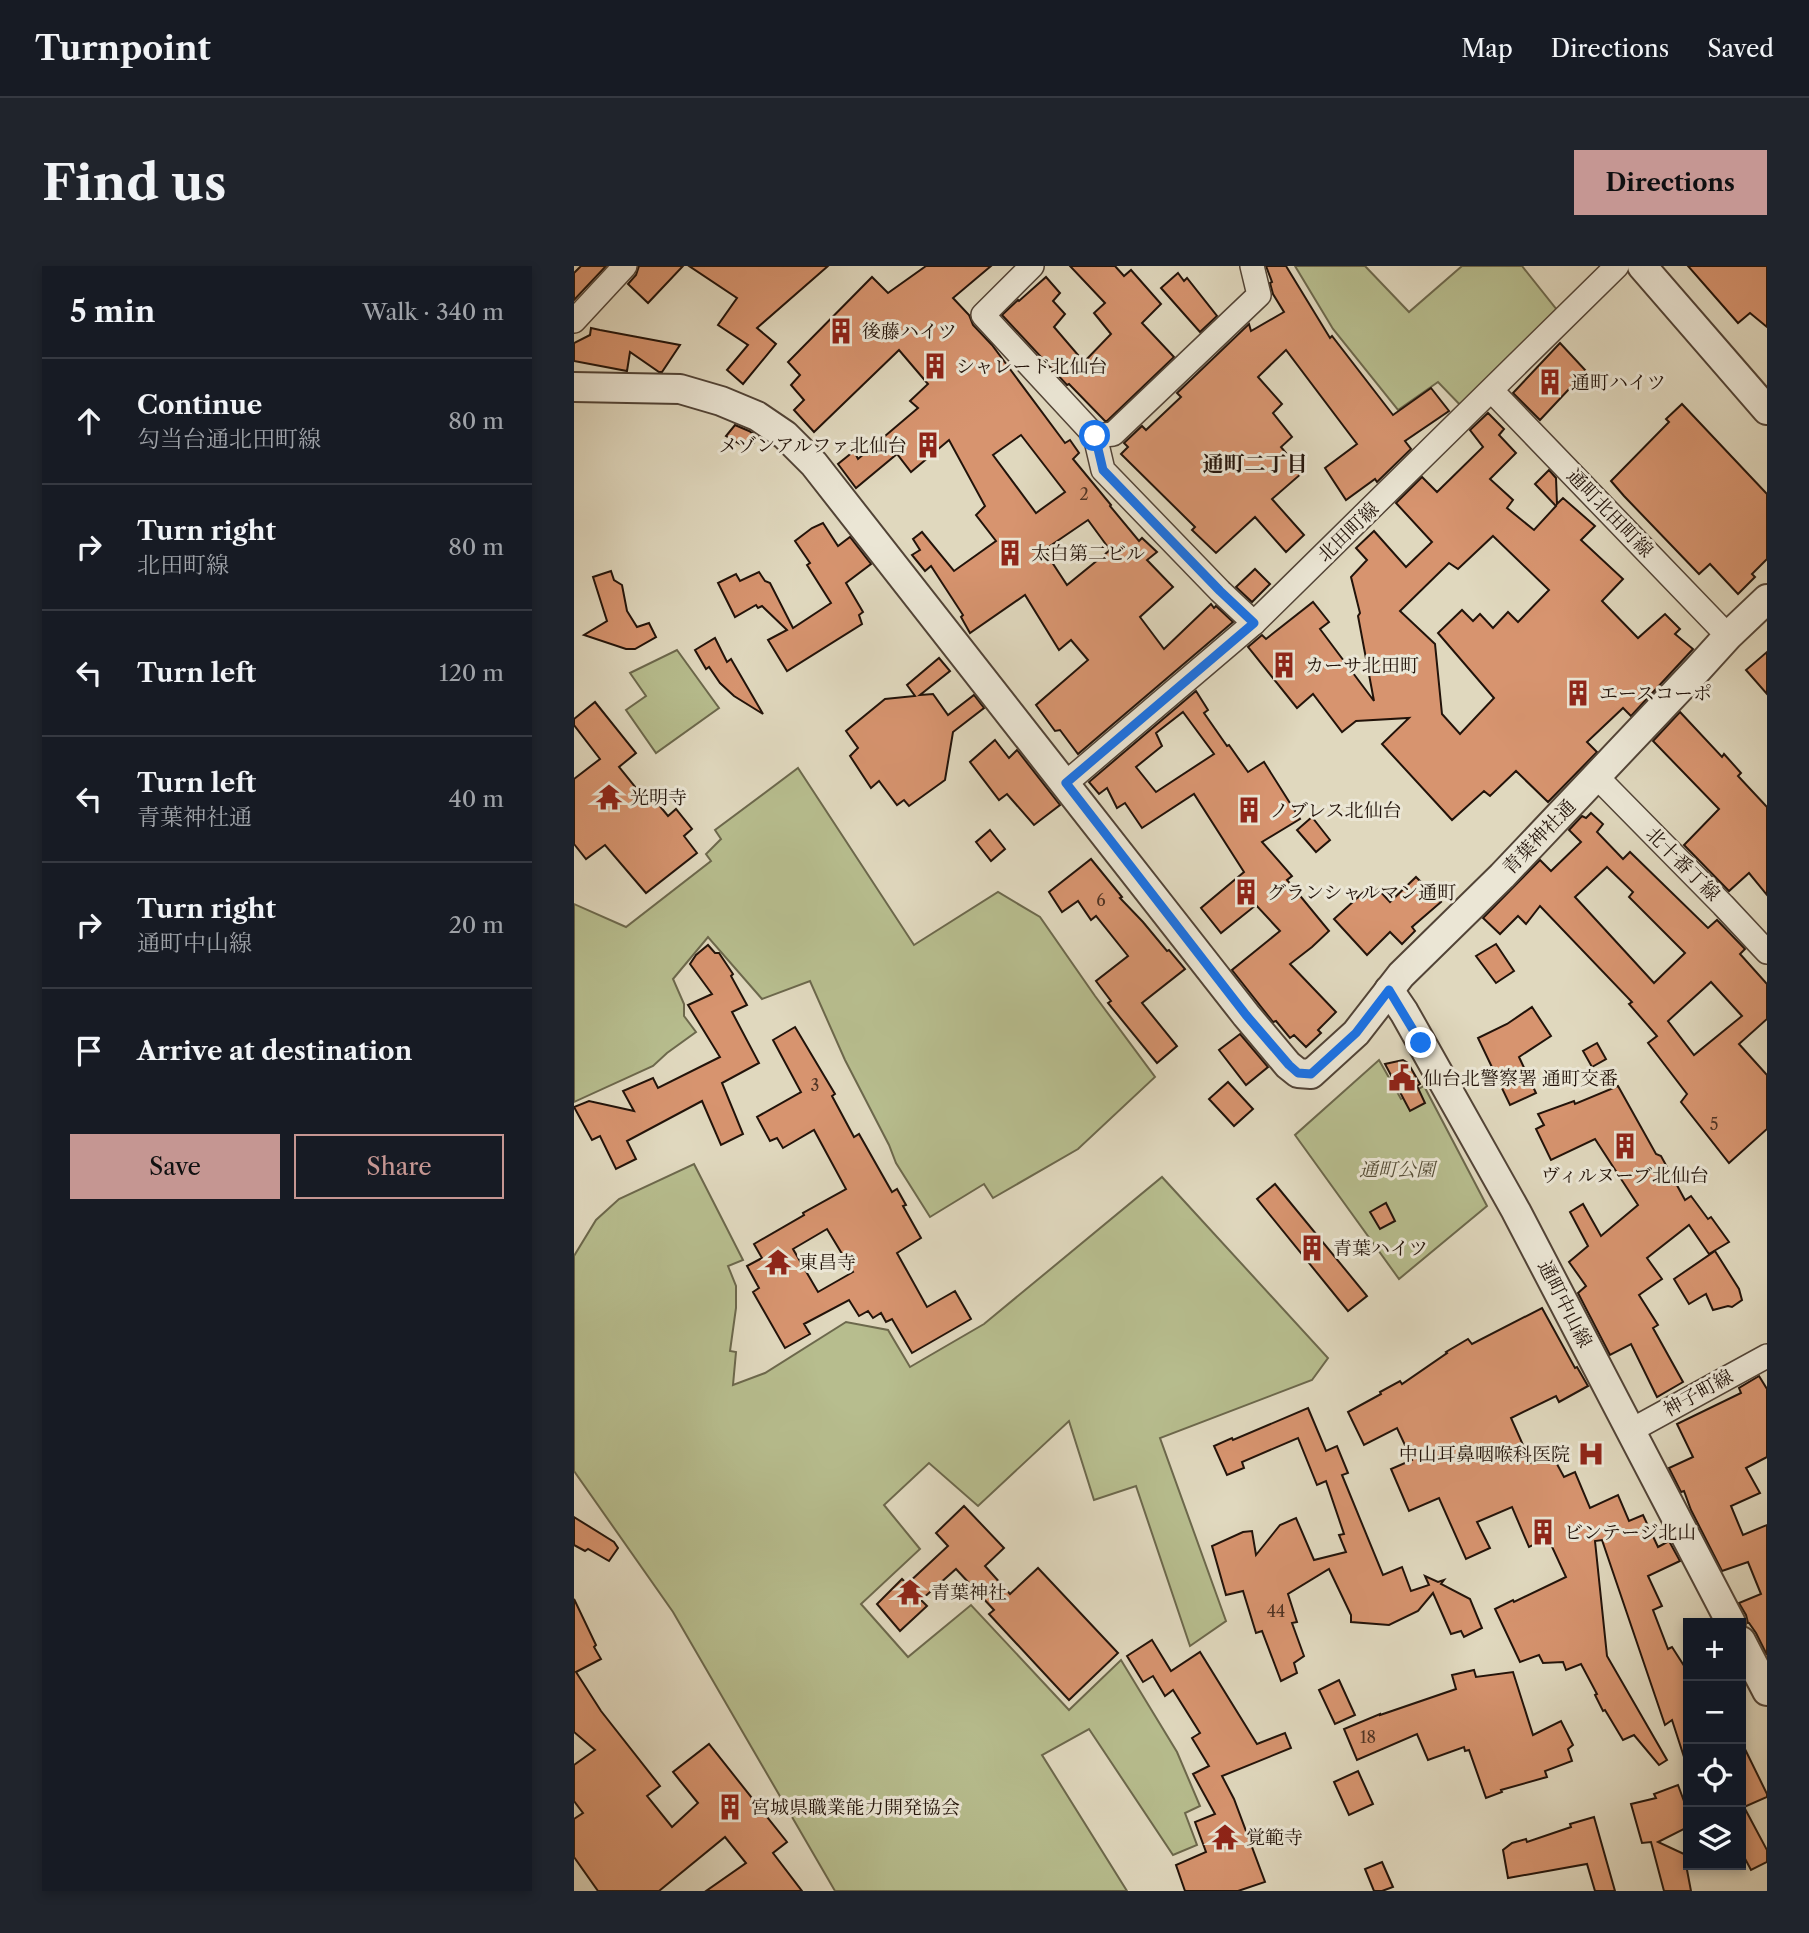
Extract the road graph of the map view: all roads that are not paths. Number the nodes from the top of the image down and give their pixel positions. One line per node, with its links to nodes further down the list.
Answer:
1 (625, 266): 6 (street)
2 (1032, 266): 10 (street)
3 (1252, 266): 10 (street)
4 (1617, 266): 8 (street, 北田町線)
5 (1642, 266): 9 (street)
6 (574, 321)
7 (574, 387): 15 (street)
8 (1492, 391): 12 (street, 北田町線); 13 (street, 通町北田町線)
9 (1767, 410)
10 (1095, 436): 12 (street)
11 (1767, 599): 13 (street, 青葉神社通)
12 (1254, 623): 15 (street, 北田町線)
13 (1728, 636): 14 (street, 青葉神社通)
14 (1597, 777): 16 (street, 北十番丁線); 17 (street, 青葉神社通)
15 (1066, 783): 17 (street, 青葉神社通)
16 (1767, 952)
17 (1389, 990): 19 (street, 通町中山線)
18 (1767, 1356): 19 (street, 神子町線)
19 (1630, 1431): 20 (street, 通町中山線)
20 (1728, 1618)
21 (1746, 1650): 22 (street)
22 (1767, 1690)

